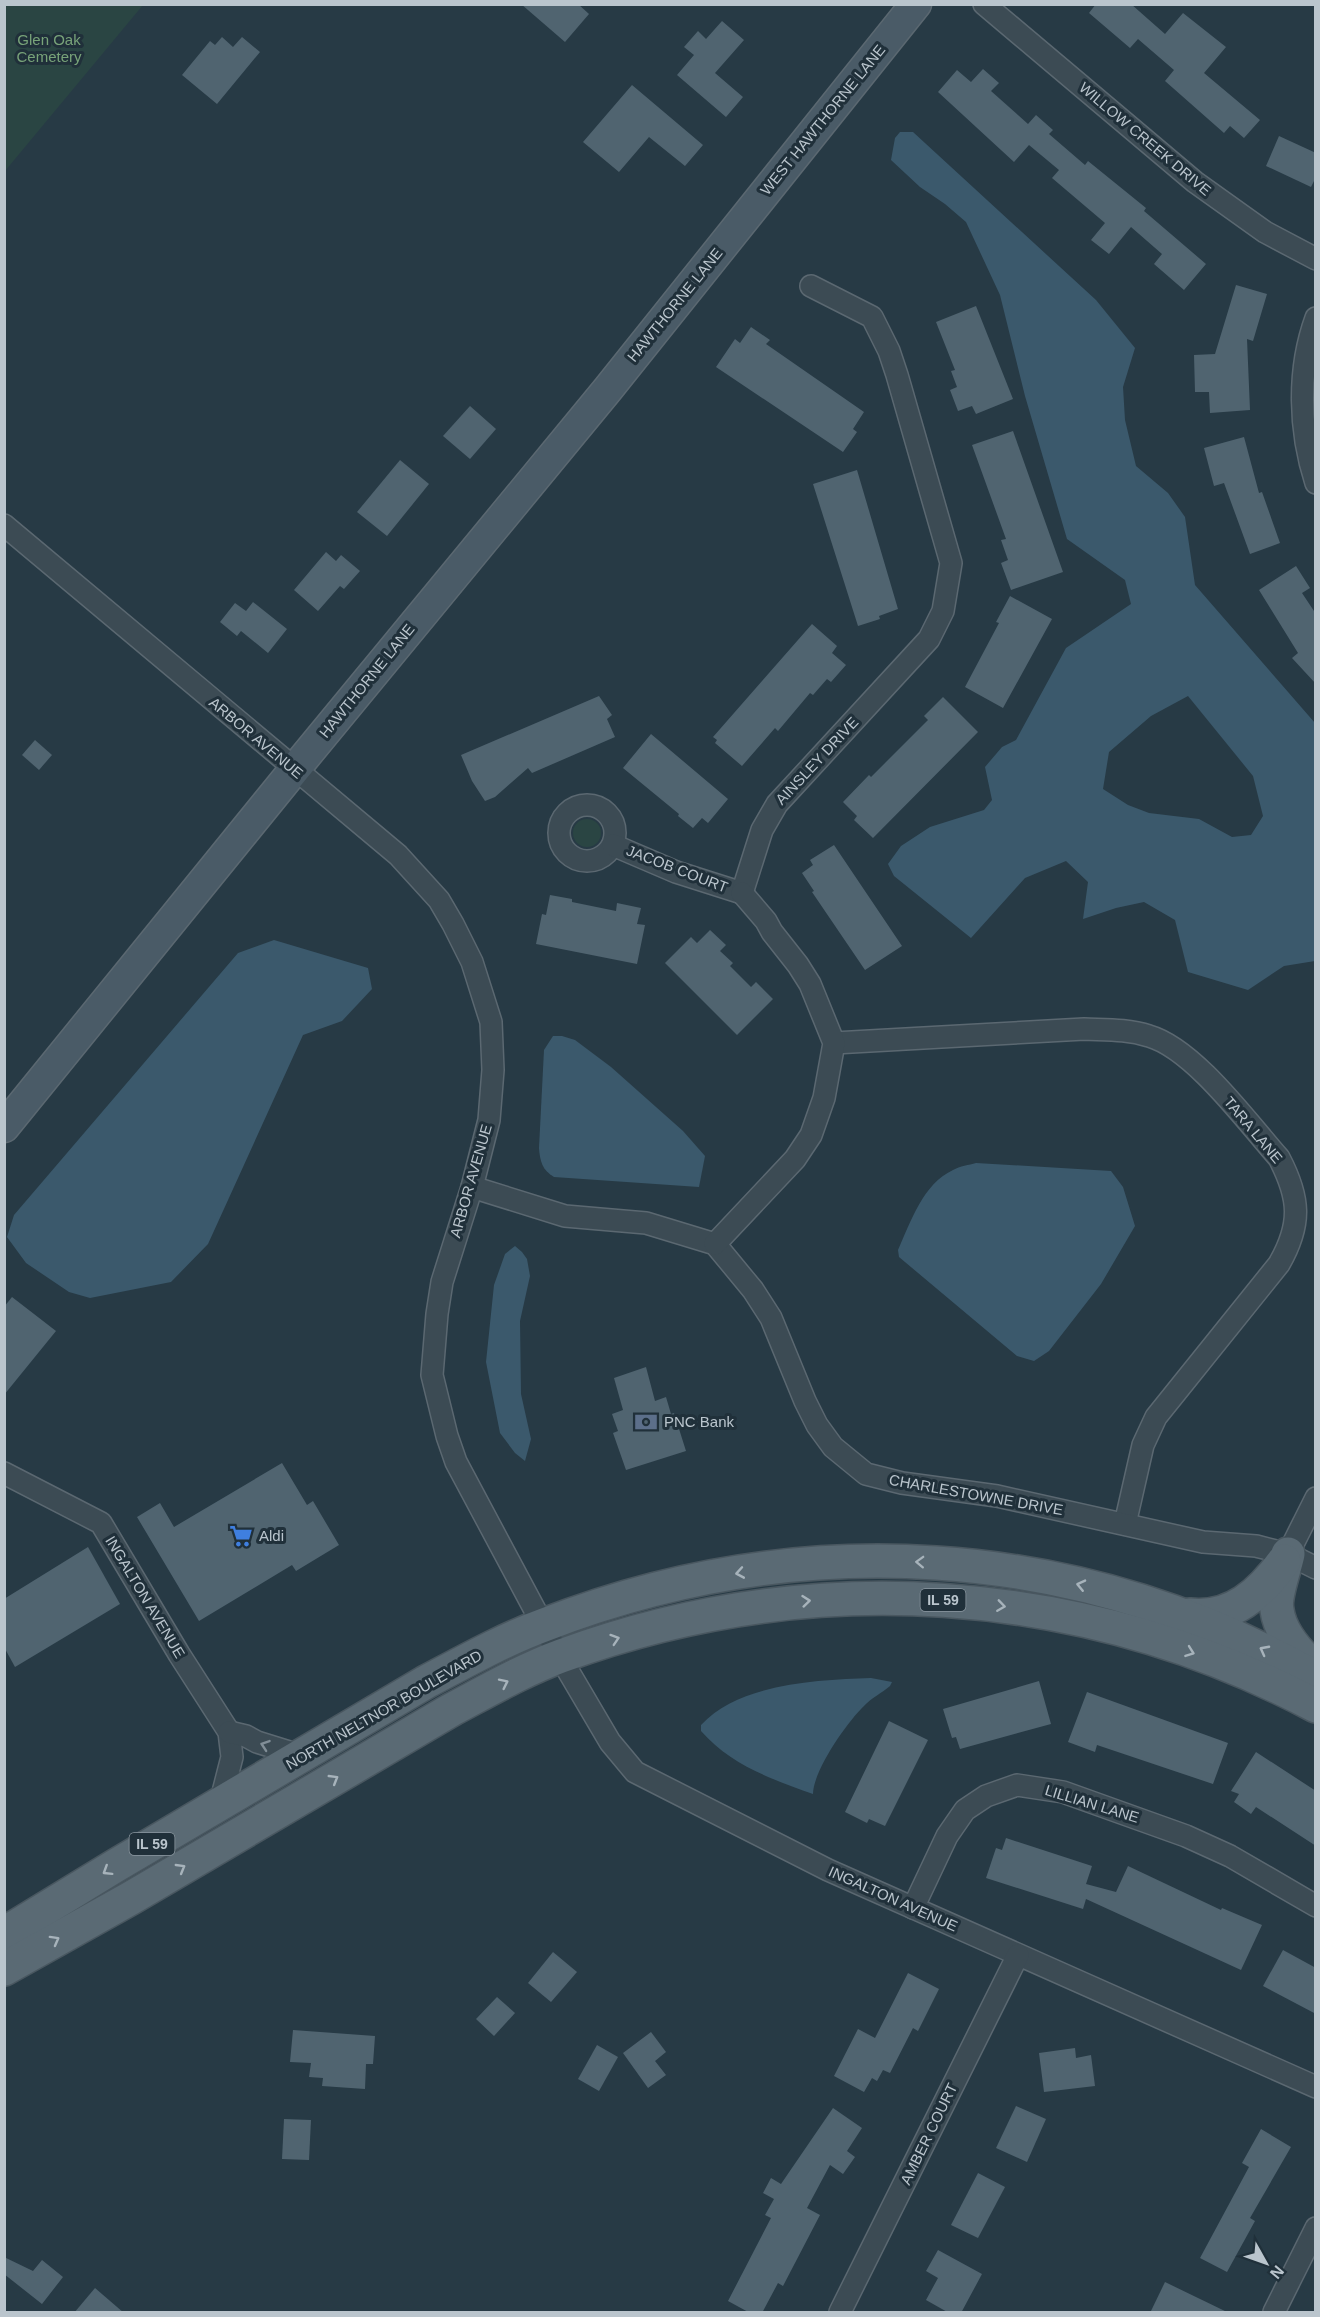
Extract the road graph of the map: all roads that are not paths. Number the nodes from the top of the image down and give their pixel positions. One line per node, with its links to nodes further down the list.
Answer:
1 (916, 4): 3 (street, WEST HAWTHORNE LANE)
2 (984, 4): 4 (street, WILLOW CREEK DRIVE)
3 (731, 235): 9 (street, HAWTHORNE LANE)
4 (1316, 259)
5 (811, 286): 11 (street, AINSLEY DRIVE)
6 (1316, 318): 7 (street)
7 (1316, 483)
8 (4, 525): 9 (street, ARBOR AVENUE)
9 (294, 770): 13 (street, HAWTHORNE LANE); 14 (street, ARBOR AVENUE)
10 (613, 845): 11 (street, JACOB COURT)
11 (742, 893): 12 (street)
12 (834, 1043): 15 (street); 18 (street, TARA LANE)
13 (4, 1127)
14 (472, 1187): 15 (street); 21 (street, ARBOR AVENUE)
15 (715, 1244): 18 (street, CHARLESTOWNE DRIVE)
16 (4, 1473): 26 (street, INGALTON AVENUE)
17 (1316, 1498): 19 (street)
18 (1125, 1524): 19 (street, CHARLESTOWNE DRIVE)
19 (1302, 1561): 20 (main road); 23 (main road)
20 (1185, 1615): 21 (main road, NORTH NELTNOR BOULEVARD / IL 59, one-way to 21); 24 (main road, NORTH NELTNOR BOULEVARD / IL 59, one-way to 20)
21 (542, 1625): 22 (street, INGALTON AVENUE); 27 (main road, NORTH NELTNOR BOULEVARD / IL 59)
22 (560, 1657): 25 (main road, IL 59, one-way to 25); 30 (street, INGALTON AVENUE); 33 (main road, IL 59, one-way to 22)
23 (1316, 1669)
24 (1316, 1678)
25 (1316, 1706)
26 (229, 1732): 27 (street, one-way to 26); 28 (street, INGALTON AVENUE)
27 (302, 1756): 28 (main road, NORTH NELTNOR BOULEVARD / IL 59)
28 (220, 1804): 31 (main road, NORTH NELTNOR BOULEVARD / IL 59, one-way to 31)
29 (1316, 1906): 30 (street, LILLIAN LANE)
30 (914, 1908): 32 (street, INGALTON AVENUE)
31 (4, 1934)
32 (1018, 1954): 34 (street, INGALTON AVENUE); 36 (street, AMBER COURT)
33 (4, 1969)
34 (1316, 2087)
35 (1316, 2228): 37 (street)
36 (840, 2313)
37 (1274, 2313)

